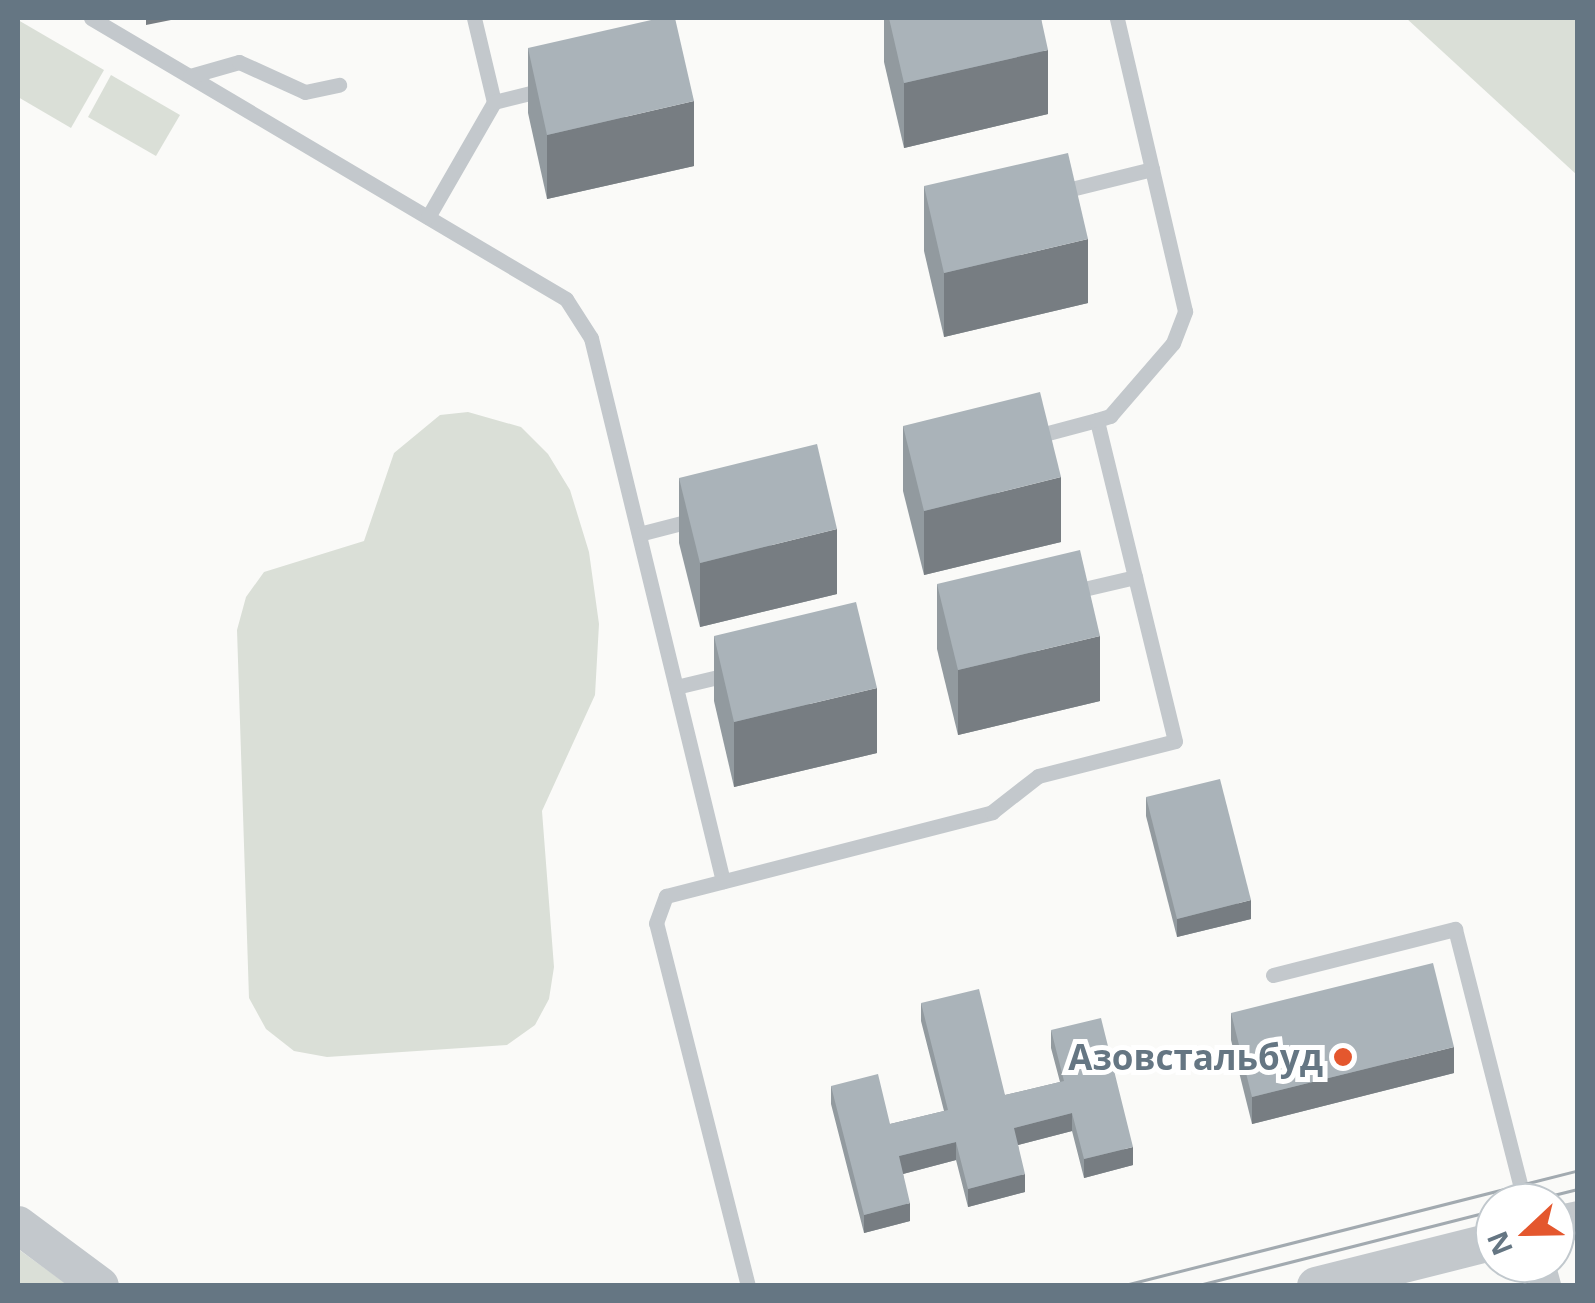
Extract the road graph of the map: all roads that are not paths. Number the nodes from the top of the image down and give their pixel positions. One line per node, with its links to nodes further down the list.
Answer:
1 (91, 18): 4 (lane)
2 (474, 18): 7 (lane)
3 (1117, 18): 8 (lane)
4 (190, 76): 6 (lane); 10 (lane)
5 (566, 84): 7 (lane)
6 (339, 85)
7 (494, 102): 10 (lane)
8 (1152, 169): 9 (lane); 11 (lane)
9 (1044, 196)
10 (428, 216): 14 (lane)
11 (1097, 420): 12 (lane); 15 (lane)
12 (1012, 442)
13 (724, 512): 14 (lane)
14 (638, 534): 18 (lane)
15 (1136, 577): 16 (lane); 19 (lane)
16 (1059, 595)
17 (746, 670): 18 (lane)
18 (676, 687): 19 (lane)
19 (723, 881): 25 (lane)
20 (1273, 975): 21 (lane)
21 (1520, 1183)
22 (18, 1225): 24 (street)
23 (1475, 1245): 26 (street)
24 (100, 1286)
25 (748, 1286)
26 (1316, 1286)

